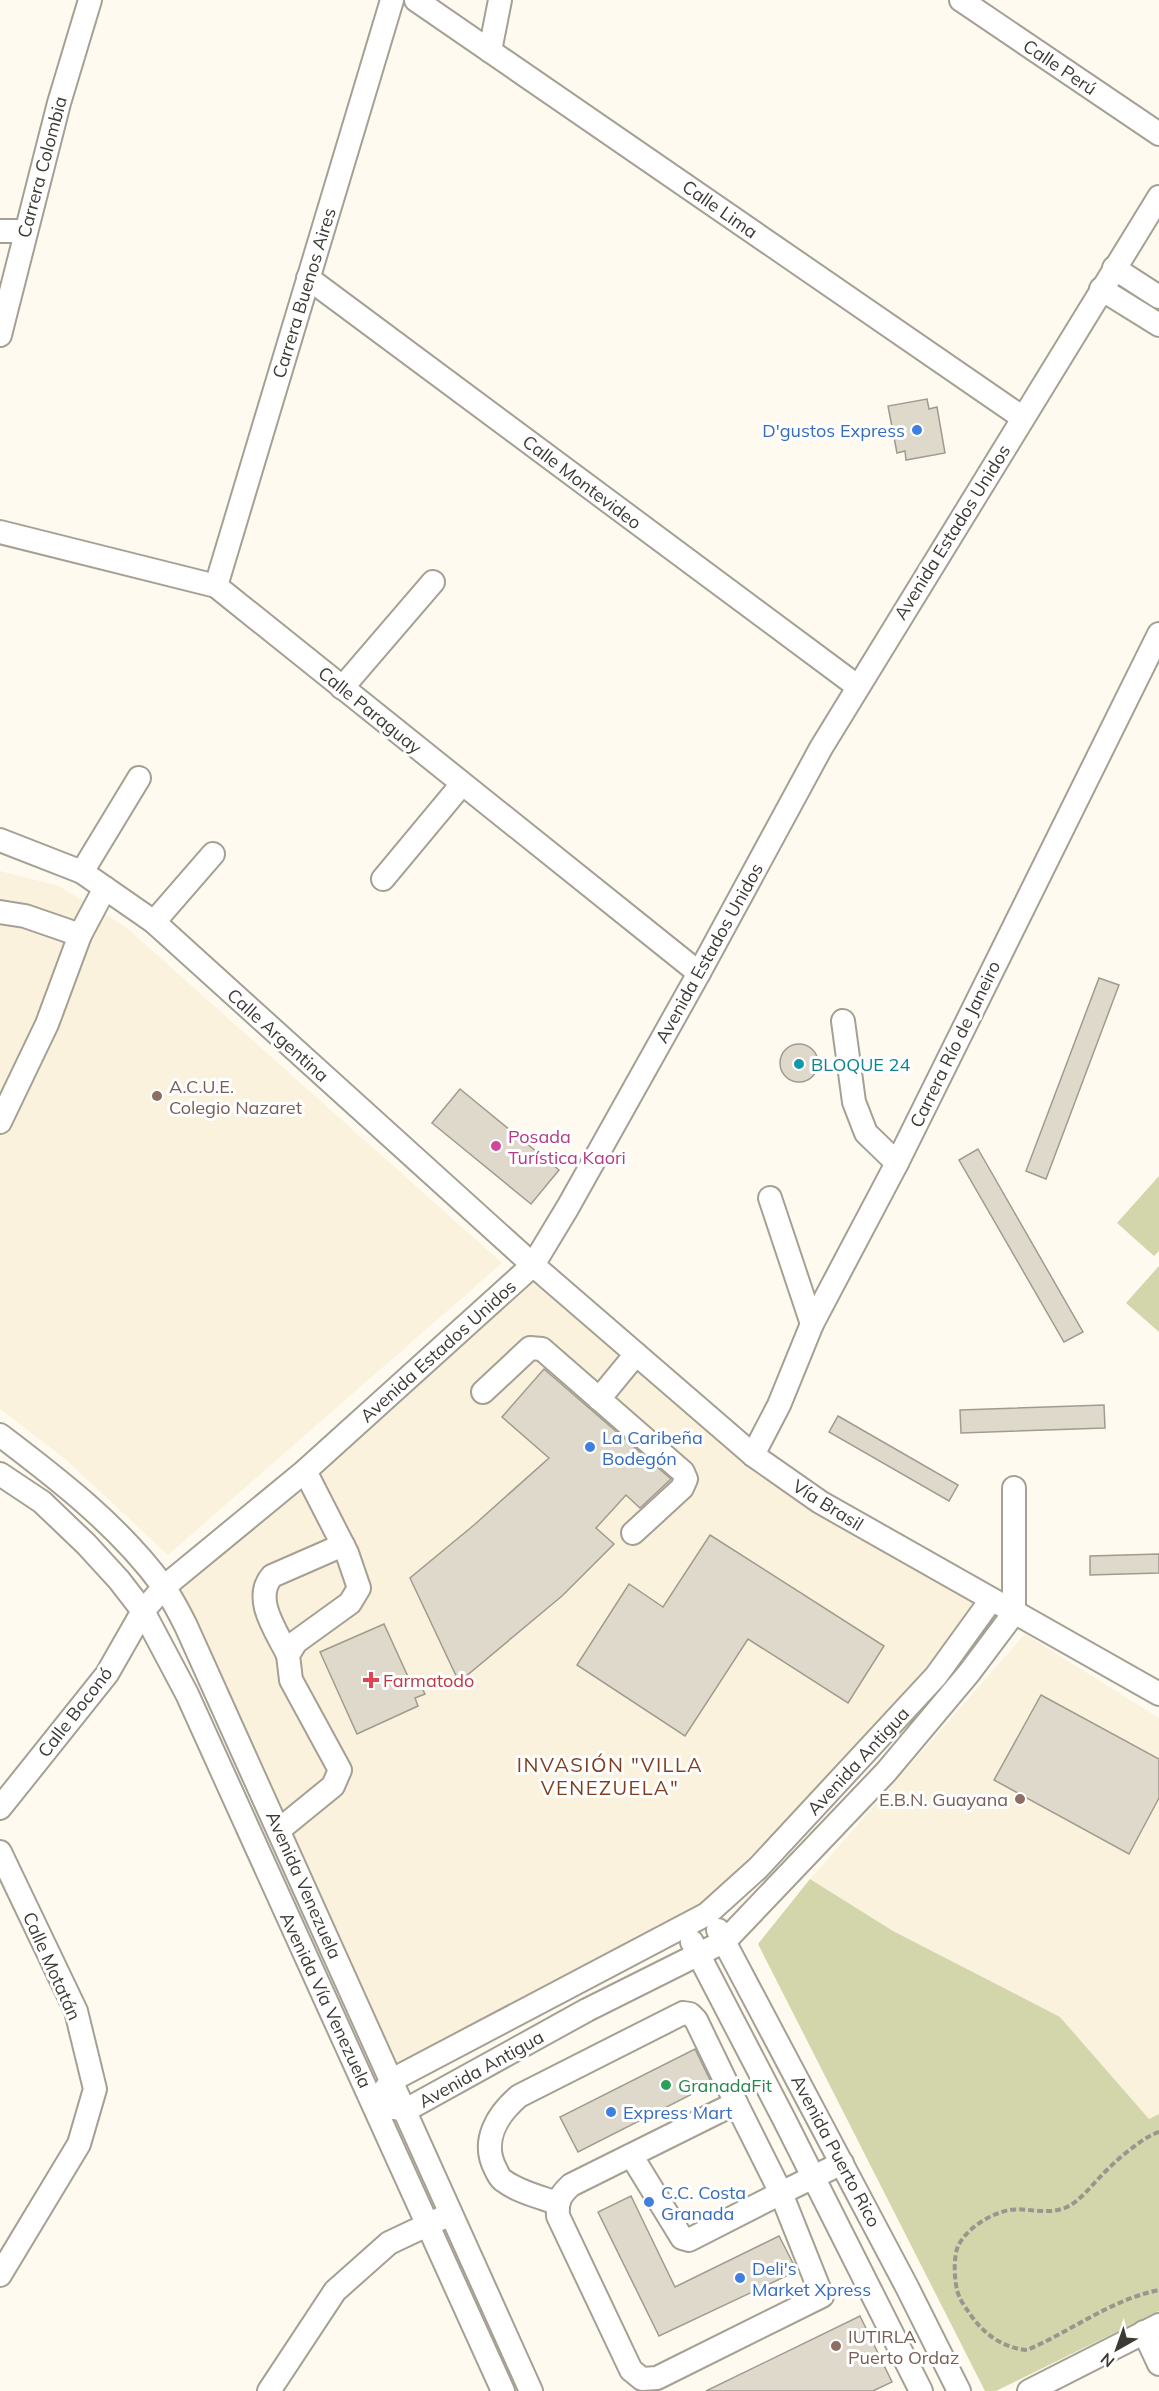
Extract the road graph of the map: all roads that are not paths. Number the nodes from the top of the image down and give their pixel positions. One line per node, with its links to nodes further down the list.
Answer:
1 (90, 0): 11 (street, Carrera Colombia)
2 (392, 0): 13 (street, Carrera Buenos Aires)
3 (416, 0): 7 (street, Calle Lima)
4 (500, 0): 7 (street)
5 (961, 0): 6 (street, Calle Perú)
6 (984, 7): 8 (street, Calle Perú)
7 (490, 51): 19 (street, Calle Lima)
8 (1159, 134)
9 (1159, 197): 12 (street, Avenida Estados Unidos)
10 (0, 231): 11 (street)
11 (25, 231): 15 (street, Carrera Colombia)
12 (1114, 268): 14 (street, Avenida Estados Unidos); 16 (street)
13 (308, 278): 22 (street, Carrera Buenos Aires); 24 (street, Calle Montevideo)
14 (1101, 289): 17 (street); 19 (street, Avenida Estados Unidos)
15 (4, 291): 18 (street, Carrera Colombia)
16 (1159, 297)
17 (1159, 325)
18 (0, 335)
19 (1023, 418): 24 (street, Avenida Estados Unidos)
20 (0, 532): 22 (street, Calle Paraguay)
21 (433, 582): 25 (street)
22 (216, 586): 25 (street, Calle Paraguay)
23 (1159, 634): 39 (street, Carrera Río de Janeiro)
24 (857, 686): 36 (street, Avenida Estados Unidos)
25 (342, 687): 27 (street, Calle Paraguay)
26 (139, 778): 30 (street)
27 (462, 784): 31 (street); 36 (street, Calle Paraguay)
28 (1, 846): 30 (street, Calle Argentina)
29 (213, 854): 34 (street)
30 (82, 872): 32 (street, Calle Argentina)
31 (383, 879)
32 (105, 888): 34 (street, Calle Argentina); 35 (street)
33 (0, 912): 35 (street)
34 (154, 922): 41 (street, Calle Argentina)
35 (80, 935): 38 (street)
36 (699, 973): 41 (street, Avenida Estados Unidos)
37 (843, 1021): 39 (street)
38 (0, 1122)
39 (897, 1163): 42 (street, Carrera Río de Janeiro)
40 (770, 1198): 42 (street)
41 (533, 1265): 43 (street, Vía Brasil); 48 (street, Avenida Estados Unidos)
42 (812, 1324): 47 (street, Carrera Río de Janeiro)
43 (636, 1354): 45 (street); 47 (street, Vía Brasil)
44 (483, 1392): 45 (street)
45 (599, 1399): 51 (street)
46 (0, 1435): 53 (street, Avenida Venezuela)
47 (753, 1455): 54 (street, Vía Brasil)
48 (305, 1471): 52 (street); 53 (street, Avenida Estados Unidos)
49 (0, 1474): 55 (street)
50 (1014, 1488): 56 (street)
51 (633, 1533)
52 (343, 1545): 57 (street); 57 (street)
53 (164, 1587): 55 (street, Avenida Estados Unidos); 60 (street, Avenida Venezuela)
54 (991, 1600): 56 (street, Vía Brasil); 62 (street, Avenida Antigua)
55 (143, 1611): 59 (street, Calle Boconó); 68 (street, Avenida Vía Venezuela)
56 (1014, 1613): 58 (street, Vía Brasil); 64 (street, Avenida Antigua)
57 (288, 1655): 60 (street)
58 (1159, 1694)
59 (0, 1808)
60 (279, 1830): 66 (street, Avenida Venezuela)
61 (0, 1852): 77 (street, Calle Motatán)
62 (707, 1914): 63 (street, Avenida Antigua); 64 (street, Avenida Puerto Rico)
63 (683, 1928): 65 (street, Avenida Puerto Rico); 66 (street, Avenida Antigua)
64 (725, 1941): 65 (street, Avenida Antigua); 71 (street, Avenida Puerto Rico)
65 (699, 1954): 69 (street, Avenida Antigua); 72 (street, Avenida Puerto Rico)
66 (392, 2080): 68 (street, Avenida Antigua); 69 (street, Avenida Venezuela)
67 (736, 2103): 70 (street); 73 (street); 74 (street)
68 (374, 2105): 69 (street, Avenida Antigua); 76 (street, Avenida Vía Venezuela)
69 (406, 2110): 75 (street, Avenida Venezuela)
70 (631, 2155): 73 (street); 74 (street)
71 (842, 2163): 72 (street); 84 (street, Avenida Puerto Rico)
72 (813, 2176): 73 (street); 83 (street, Avenida Puerto Rico)
73 (781, 2193): 74 (street)
74 (557, 2203)
75 (451, 2214): 76 (street); 82 (street, Avenida Venezuela)
76 (427, 2224): 80 (street); 81 (street, Avenida Vía Venezuela)
77 (0, 2275)
78 (1152, 2329): 79 (street); 85 (street)
79 (1159, 2364)
80 (269, 2391)
81 (504, 2391)
82 (531, 2391)
83 (921, 2391)
84 (958, 2391)
85 (1029, 2391)

